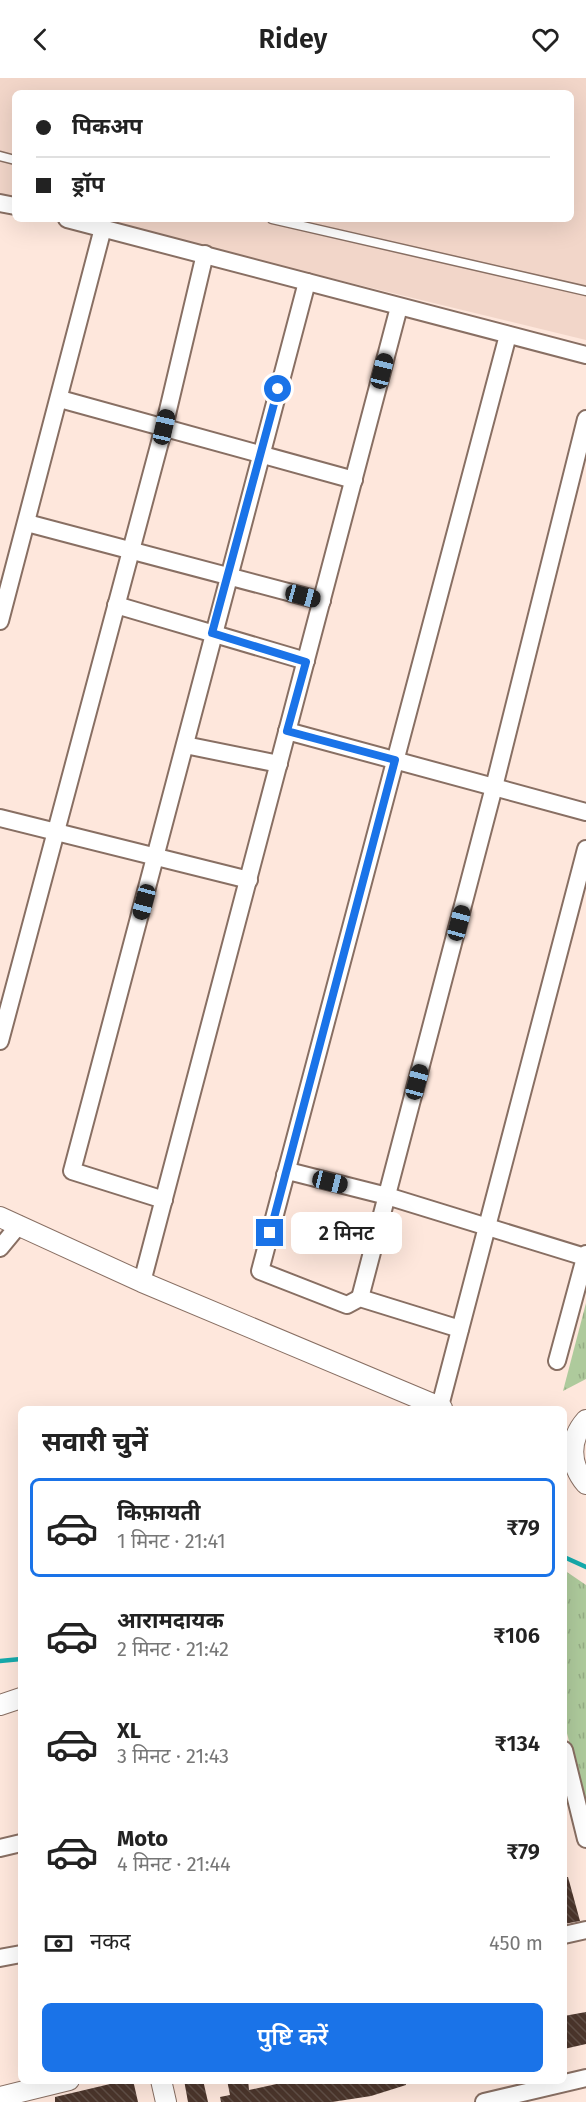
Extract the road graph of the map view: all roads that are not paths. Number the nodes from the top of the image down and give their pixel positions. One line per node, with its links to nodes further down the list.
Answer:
1 (79, 222): 3 (street)
2 (285, 222): 6 (lane)
3 (103, 228): 4 (street); 10 (street)
4 (206, 254): 5 (street); 12 (street)
5 (307, 282): 7 (street); 13 (street)
6 (586, 291)
7 (399, 306): 8 (street); 14 (street)
8 (508, 335): 9 (street); 25 (street)
9 (586, 355)
10 (60, 399): 12 (street); 15 (street)
11 (586, 419): 27 (street)
12 (164, 427): 13 (street); 16 (street)
13 (260, 453): 14 (street); 17 (street)
14 (354, 480): 18 (street)
15 (27, 523): 16 (street); 20 (street)
16 (131, 551): 17 (street); 19 (street)
17 (227, 576): 18 (street); 21 (street)
18 (322, 601): 22 (street)
19 (117, 605): 21 (street); 30 (street)
20 (0, 621)
21 (212, 633): 22 (street); 24 (street)
22 (306, 662): 23 (street)
23 (287, 731): 25 (street); 26 (street)
24 (185, 744): 26 (street); 32 (street)
25 (395, 760): 27 (street); 35 (street)
26 (279, 764): 33 (street)
27 (494, 787): 28 (street); 36 (street)
28 (586, 812)
29 (0, 818): 30 (street)
30 (57, 832): 32 (street); 34 (street)
31 (586, 849): 40 (street)
32 (156, 857): 33 (street); 37 (street)
33 (249, 880): 37 (street)
34 (0, 1041)
35 (285, 1175): 36 (street); 44 (street)
36 (387, 1196): 40 (street); 44 (street)
37 (164, 1200): 43 (street)
38 (0, 1217): 39 (street)
39 (19, 1225): 41 (street); 43 (street)
40 (487, 1227): 42 (street); 45 (street)
41 (0, 1248)
42 (586, 1256): 46 (street)
43 (142, 1282): 47 (street)
44 (360, 1298): 45 (street)
45 (460, 1329): 48 (street)
46 (557, 1360)
47 (436, 1406)
48 (441, 1406)
49 (577, 1426): 51 (street)
50 (567, 1476): 51 (street)
51 (586, 1484)
52 (18, 1699): 53 (street)
53 (0, 1705)
54 (567, 1762): 55 (street)
55 (586, 1839)
56 (18, 1844): 57 (street)
57 (0, 1848)
58 (586, 1930): 59 (street)
59 (567, 1934)
60 (18, 1955): 61 (street)
61 (0, 1958)
62 (586, 2078): 63 (street)
63 (567, 2082)
64 (56, 2084): 67 (street)
65 (162, 2084): 68 (street)
66 (560, 2084): 69 (street)
67 (10, 2098)
68 (166, 2102)
69 (484, 2102)

